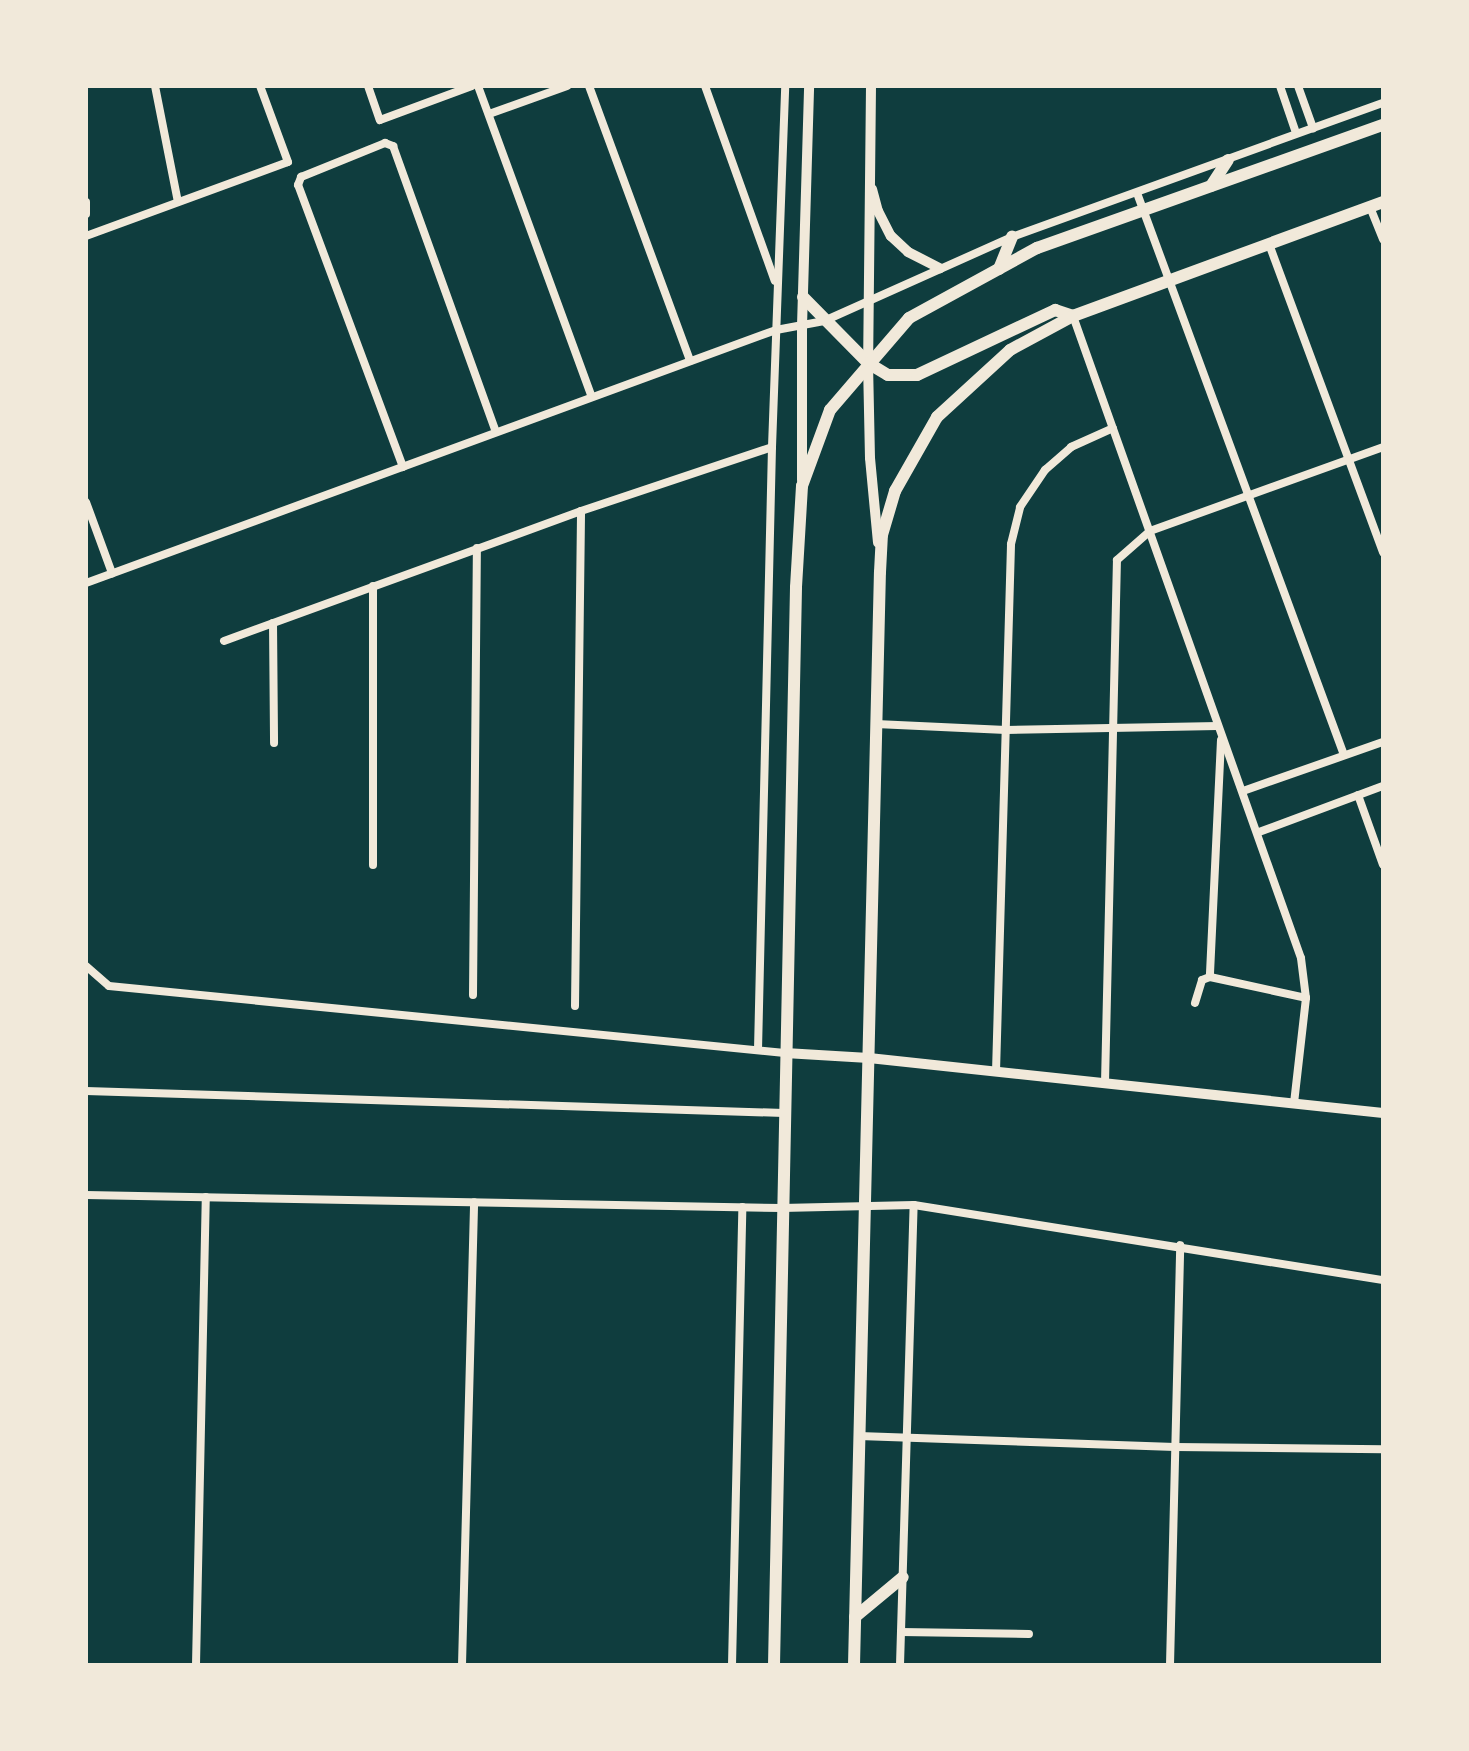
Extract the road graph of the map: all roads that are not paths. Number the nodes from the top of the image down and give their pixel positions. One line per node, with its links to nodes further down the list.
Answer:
1 (155, 86): 23 (street)
2 (260, 86): 23 (street)
3 (368, 86): 4 (street)
4 (475, 86): 14 (street)
5 (567, 86): 14 (street)
6 (589, 86): 41 (street)
7 (705, 86): 34 (street)
8 (785, 86): 34 (street)
9 (809, 86): 35 (street)
10 (871, 86): 19 (street)
11 (1280, 86): 17 (street)
12 (1298, 86): 16 (street)
13 (1383, 103): 16 (street)
14 (489, 114): 43 (street)
15 (1383, 125): 20 (main road)
16 (1313, 128): 17 (street)
17 (1296, 133): 18 (street)
18 (1228, 160): 20 (main road); 21 (street)
19 (869, 176): 31 (street); 36 (street)
20 (1211, 186): 25 (main road)
21 (1137, 193): 25 (street); 28 (street)
22 (86, 202): 26 (street)
23 (178, 202): 27 (street)
24 (1377, 204): 29 (street); 30 (main road)
25 (1143, 210): 32 (main road); 33 (street)
26 (86, 214)
27 (86, 236)
28 (1012, 237): 31 (street); 32 (main road)
29 (1383, 240)
30 (1269, 244): 33 (main road); 48 (street)
31 (940, 268): 36 (street)
32 (999, 269): 42 (main road)
33 (1169, 281): 37 (main road); 51 (street)
34 (778, 287): 40 (street)
35 (803, 297): 38 (main road); 39 (street)
36 (867, 304): 38 (street); 42 (street)
37 (1073, 316): 42 (main road); 44 (street); 57 (main road)
38 (824, 321): 39 (street); 42 (main road)
39 (802, 326): 40 (street); 50 (street)
40 (776, 330): 41 (street); 46 (street)
41 (690, 361): 43 (street)
42 (868, 363): 50 (main road); 57 (street)
43 (592, 397): 45 (street)
44 (1113, 428): 54 (street); 64 (street)
45 (496, 432): 49 (street); 49 (street)
46 (772, 447): 53 (street); 82 (street)
47 (1383, 447): 48 (street)
48 (1349, 459): 51 (street); 56 (street)
49 (403, 467): 58 (street)
50 (802, 486): 83 (main road)
51 (1246, 496): 54 (street); 69 (street)
52 (86, 502): 58 (street)
53 (581, 511): 55 (street); 81 (street)
54 (1150, 531): 65 (street); 66 (street)
55 (477, 548): 60 (street); 78 (street)
56 (1383, 553)
57 (880, 572): 63 (main road)
58 (112, 573): 59 (street)
59 (86, 583)
60 (373, 586): 61 (street); 74 (street)
61 (273, 623): 62 (street); 68 (street)
62 (224, 641)
63 (876, 724): 64 (street); 84 (main road)
64 (1006, 730): 65 (street); 85 (street)
65 (1113, 730): 66 (street); 86 (street)
66 (1220, 731): 71 (street); 77 (street)
67 (1383, 742): 69 (street)
68 (274, 743)
69 (1344, 755): 71 (street)
70 (1383, 786): 72 (street)
71 (1243, 791): 73 (street)
72 (1358, 795): 73 (street); 75 (street)
73 (1259, 832): 79 (street)
74 (373, 865)
75 (1383, 865)
76 (86, 966): 82 (street)
77 (1210, 977): 79 (street); 80 (street)
78 (473, 995)
79 (1306, 998): 88 (street)
80 (1195, 1003)
81 (575, 1006)
82 (758, 1050): 83 (street)
83 (785, 1053): 84 (street); 89 (main road)
84 (869, 1058): 85 (street); 94 (main road)
85 (996, 1072): 86 (street)
86 (1105, 1083): 88 (street)
87 (86, 1091): 89 (street)
88 (1294, 1103): 90 (street)
89 (784, 1113): 97 (main road)
90 (1383, 1113)
91 (86, 1195): 92 (street)
92 (206, 1197): 93 (street); 108 (street)
93 (474, 1202): 96 (street); 109 (street)
94 (864, 1203): 95 (street); 97 (street); 100 (main road)
95 (914, 1205): 98 (street); 101 (street)
96 (742, 1207): 97 (street); 110 (street)
97 (782, 1208): 111 (main road)
98 (1180, 1245): 99 (street); 102 (street)
99 (1383, 1280)
100 (859, 1436): 101 (street); 105 (main road)
101 (906, 1438): 102 (street); 104 (street)
102 (1175, 1447): 103 (street); 114 (street)
103 (1383, 1449)
104 (903, 1577): 105 (main road); 106 (street)
105 (855, 1617): 112 (main road)
106 (901, 1632): 107 (street); 113 (street)
107 (1029, 1634)
108 (196, 1665)
109 (462, 1665)
110 (732, 1665)
111 (774, 1665)
112 (854, 1665)
113 (900, 1665)
114 (1170, 1665)

